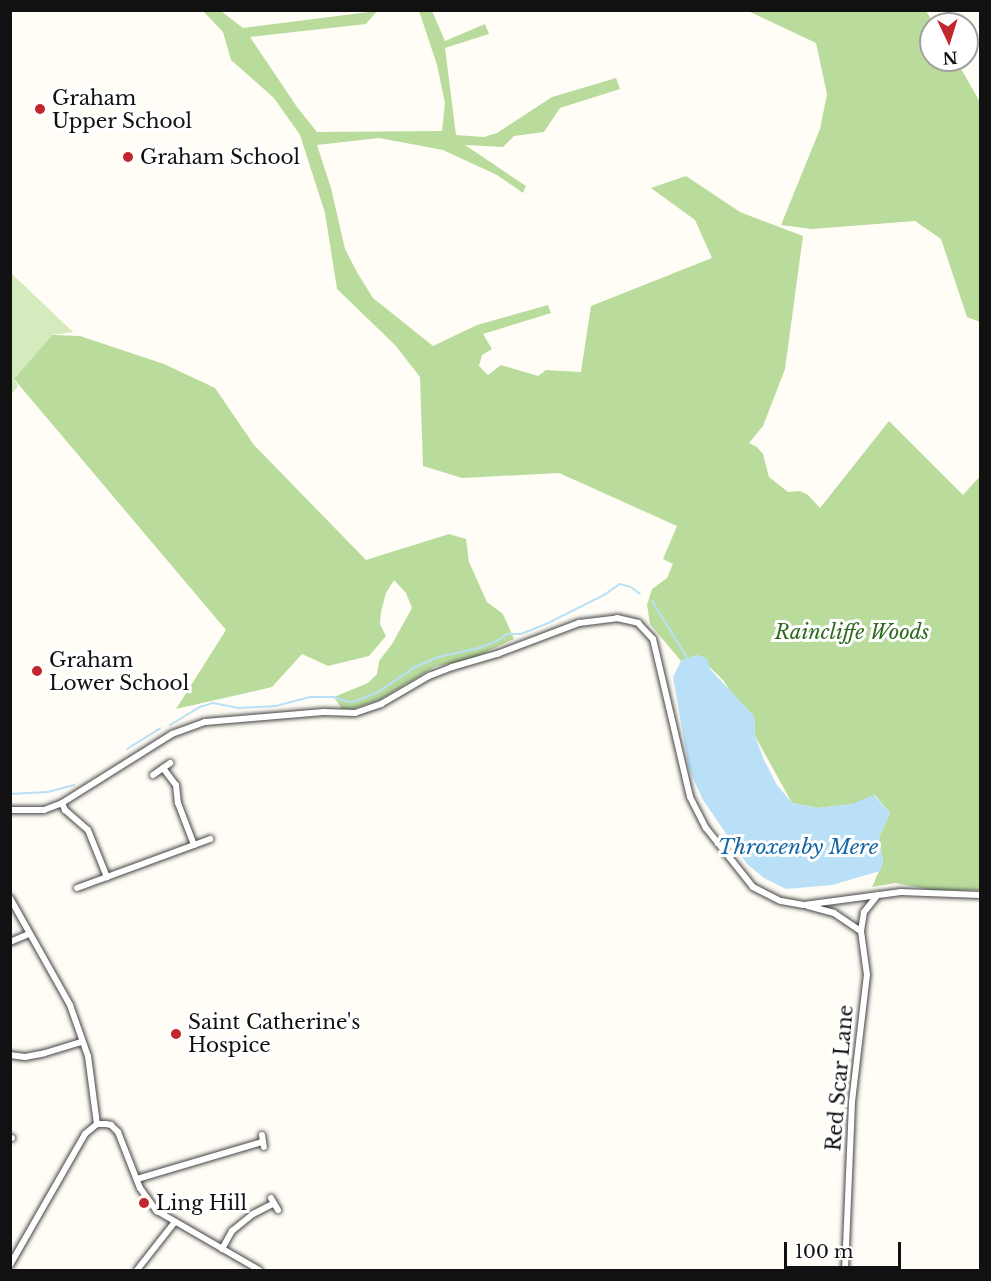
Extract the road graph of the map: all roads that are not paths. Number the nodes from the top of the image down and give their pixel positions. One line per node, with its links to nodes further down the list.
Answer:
1 (170, 763): 2 (street)
2 (163, 768): 3 (street); 7 (street)
3 (153, 775)
4 (62, 804): 5 (street); 8 (street); 13 (street)
5 (10, 810)
6 (210, 839): 7 (street)
7 (194, 845): 8 (street)
8 (107, 877): 9 (street)
9 (77, 888)
10 (879, 895): 11 (street); 13 (street); 14 (street, Red Scar Lane)
11 (981, 895)
12 (10, 898): 15 (street)
13 (804, 905): 14 (street)
14 (861, 931): 28 (street, Red Scar Lane)
15 (29, 934): 16 (street); 17 (street)
16 (10, 942)
17 (82, 1042): 18 (street); 19 (street)
18 (10, 1055)
19 (97, 1124): 21 (street); 25 (street)
20 (263, 1141): 21 (street)
21 (137, 1179): 23 (street)
22 (278, 1210): 24 (street)
23 (174, 1223): 24 (street); 26 (street)
24 (222, 1249): 27 (street)
25 (12, 1261)
26 (137, 1270)
27 (259, 1270)
28 (845, 1270)

